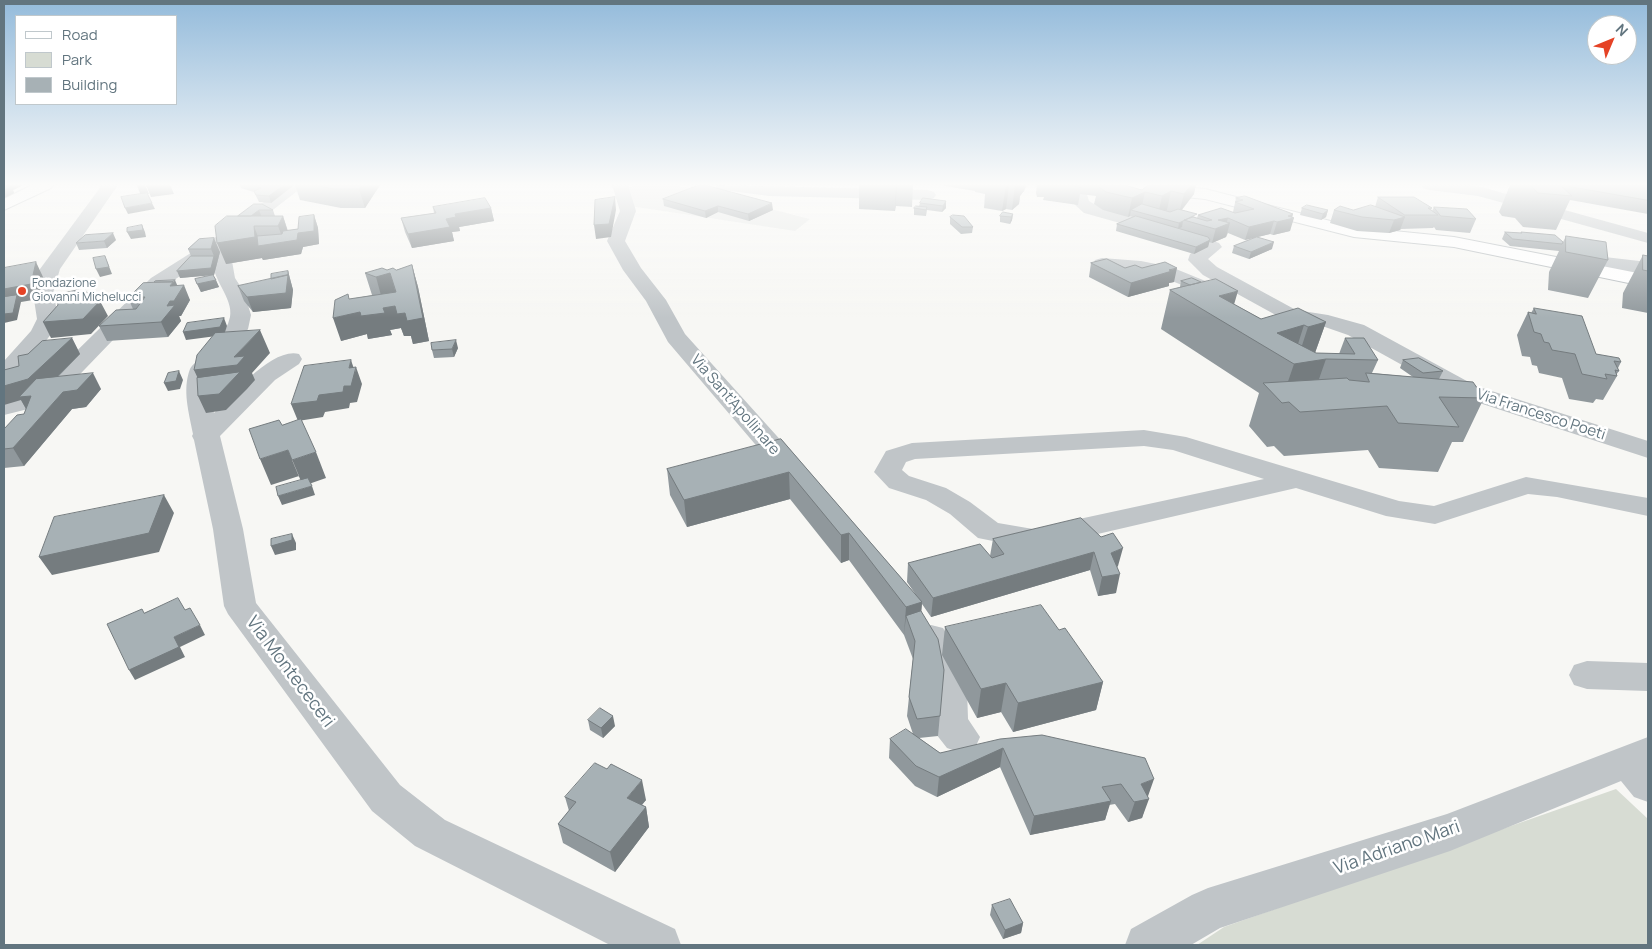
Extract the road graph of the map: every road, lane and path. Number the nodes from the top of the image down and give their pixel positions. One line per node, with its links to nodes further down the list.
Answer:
1 (78, 229): 17 (street)
2 (238, 229): 10 (street)
3 (621, 229): 22 (street, Via Sant'Apollinare)
4 (1163, 229): 8 (street, Via Francesco Poeti)
5 (1188, 229): 8 (street)
6 (1344, 229): 11 (main road)
7 (1617, 229): 9 (street)
8 (1176, 233): 15 (street, Via Francesco Poeti)
9 (1648, 238)
10 (220, 243): 18 (street); 19 (street, Via Montececeri)
11 (1478, 247): 13 (street); 14 (main road)
12 (1102, 264): 15 (street)
13 (1648, 268)
14 (1648, 281)
15 (1290, 315): 20 (street, Via Francesco Poeti)
16 (291, 359): 19 (street)
17 (4, 373)
18 (4, 408)
19 (206, 436): 29 (street, Via Montececeri)
20 (1648, 450)
21 (1296, 480): 21 (street); 23 (street)
22 (809, 490)
23 (1648, 506)
24 (916, 613): 27 (street)
25 (1587, 675): 26 (street)
26 (1648, 677)
27 (961, 737)
28 (1642, 766): 30 (street, Via Adriano Mari)
29 (658, 945)
30 (1148, 945)

